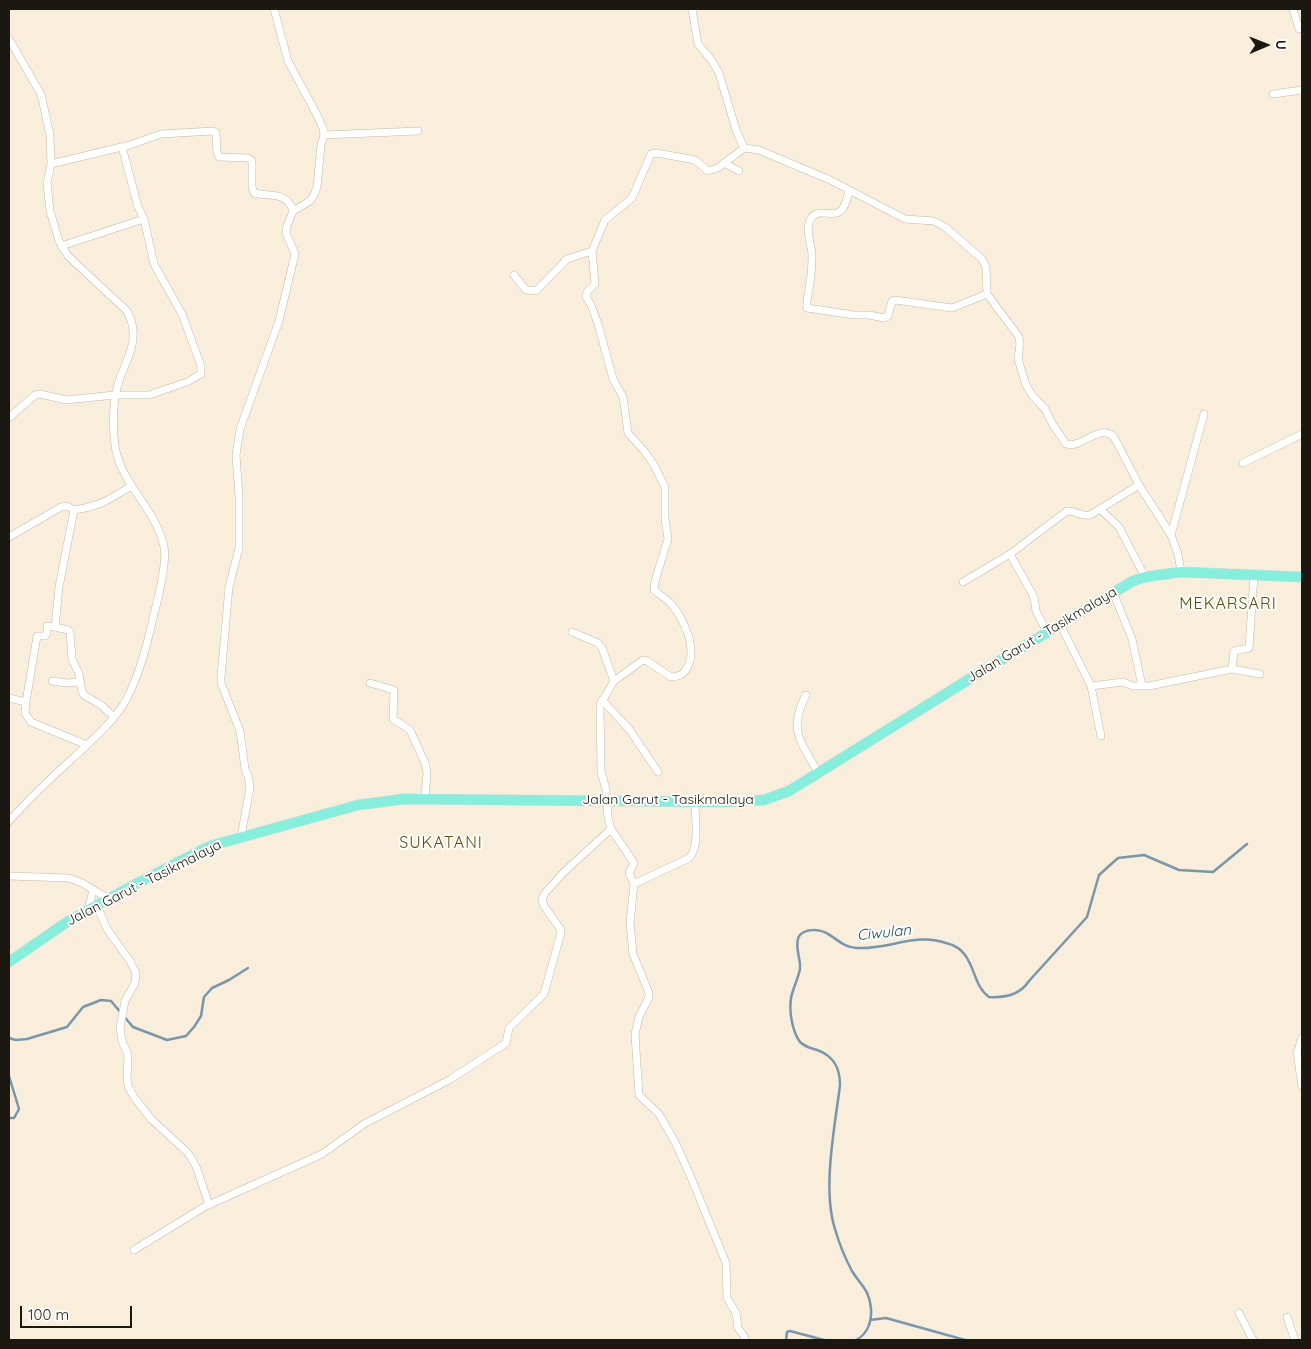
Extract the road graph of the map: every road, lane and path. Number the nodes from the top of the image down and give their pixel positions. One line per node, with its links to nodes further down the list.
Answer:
1 (274, 9): 9 (street)
2 (692, 9): 11 (street)
3 (1293, 9): 4 (street)
4 (1299, 29)
5 (9, 39): 12 (street)
6 (1302, 90): 7 (street)
7 (1273, 94)
8 (418, 131): 9 (street)
9 (324, 135): 16 (street)
10 (122, 147): 12 (street); 16 (street); 17 (street)
11 (744, 148): 13 (street); 15 (street)
12 (51, 164): 18 (street)
13 (724, 164): 14 (street); 19 (street)
14 (739, 171)
15 (850, 190): 21 (street); 21 (street)
16 (293, 211): 66 (street)
17 (144, 219): 18 (street); 22 (street)
18 (61, 246): 22 (street)
19 (592, 251): 20 (street); 47 (street)
20 (514, 275)
21 (988, 294): 27 (street)
22 (115, 396): 24 (street); 28 (street)
23 (1204, 414): 31 (street)
24 (10, 417)
25 (1302, 434): 26 (street)
26 (1243, 463)
27 (1139, 485): 29 (street); 31 (street)
28 (131, 486): 30 (street); 56 (street)
29 (1100, 509): 33 (street); 36 (street)
30 (74, 510): 32 (street); 41 (street)
31 (1171, 535): 34 (street)
32 (9, 537)
33 (1010, 554): 38 (street); 43 (street)
34 (1181, 572): 35 (main road, Jalan Garut - Tasikmalaya); 36 (main road, Jalan Garut - Tasikmalaya)
35 (1254, 575): 37 (main road, Jalan Garut - Tasikmalaya); 44 (street)
36 (1144, 577): 39 (main road, Jalan Garut - Tasikmalaya)
37 (1302, 577)
38 (963, 582)
39 (1113, 592): 40 (main road, Jalan Garut - Tasikmalaya); 51 (street)
40 (1060, 624): 43 (main road, Jalan Garut - Tasikmalaya); 50 (street)
41 (55, 626): 48 (street); 55 (street)
42 (572, 632): 47 (street)
43 (1047, 632): 60 (main road, Jalan Garut - Tasikmalaya)
44 (1232, 669): 45 (street); 51 (street)
45 (1260, 674)
46 (52, 681): 48 (street)
47 (614, 681): 54 (street)
48 (80, 682): 56 (street)
49 (370, 683): 61 (street)
50 (1091, 686): 51 (street); 57 (street)
51 (1142, 686)
52 (806, 695): 60 (street)
53 (9, 698): 55 (street)
54 (602, 700): 59 (street); 62 (street)
55 (26, 702): 58 (street)
56 (114, 717): 58 (street)
57 (1101, 736)
58 (87, 745): 64 (street)
59 (658, 772)
60 (819, 774): 63 (main road, Jalan Garut - Tasikmalaya)
61 (425, 799): 62 (main road, Jalan Garut - Tasikmalaya); 66 (main road, Jalan Garut - Tasikmalaya)
62 (606, 800): 63 (main road, Jalan Garut - Tasikmalaya); 65 (street)
63 (695, 802): 68 (street)
64 (9, 822)
65 (612, 829): 68 (street); 75 (street)
66 (241, 838): 70 (main road, Jalan Garut - Tasikmalaya)
67 (9, 876): 69 (street)
68 (634, 884): 79 (street)
69 (93, 890): 70 (street); 71 (street)
70 (109, 899): 71 (main road, Jalan Garut - Tasikmalaya)
71 (92, 908): 72 (main road, Jalan Garut - Tasikmalaya); 75 (street)
72 (9, 962)
73 (1302, 1038): 74 (street)
74 (1302, 1086)
75 (209, 1204): 76 (street)
76 (134, 1250)
77 (1239, 1313): 80 (street)
78 (1287, 1317): 81 (street)
79 (745, 1340)
80 (1254, 1340)
81 (1294, 1340)

